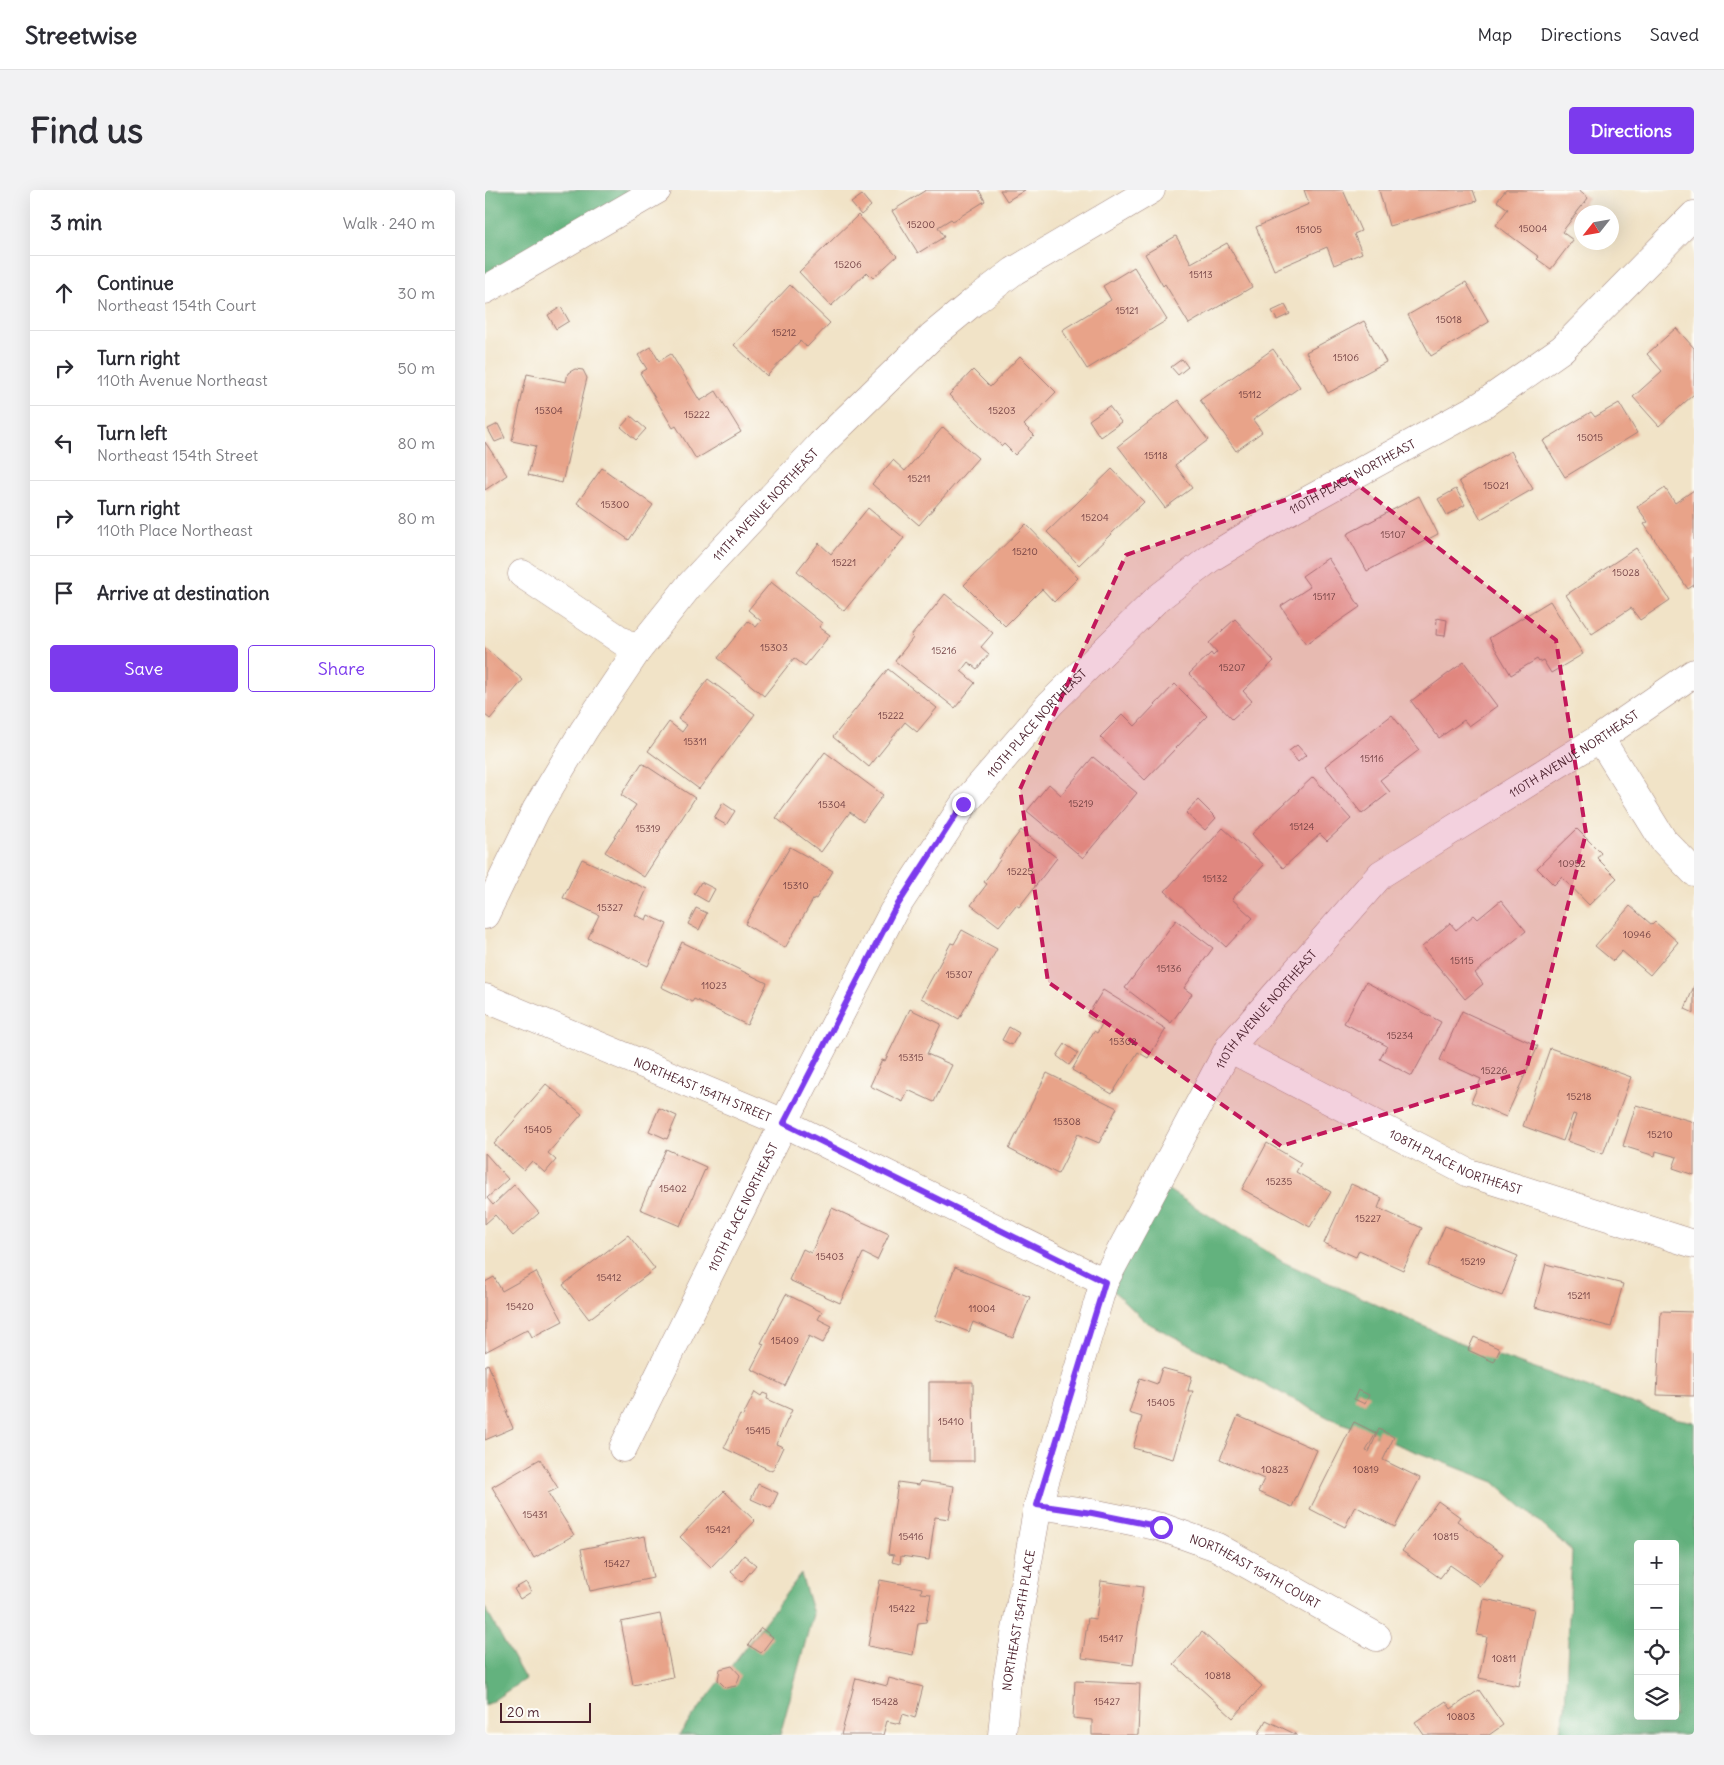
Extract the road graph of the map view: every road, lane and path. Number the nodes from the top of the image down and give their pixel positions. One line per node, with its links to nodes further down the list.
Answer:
1 (657, 190): 4 (street)
2 (1151, 190): 6 (street, 111TH AVENUE NORTHEAST)
3 (1694, 216): 13 (street, 110TH PLACE NORTHEAST)
4 (485, 290)
5 (522, 574): 6 (street)
6 (637, 651): 10 (street, 111TH AVENUE NORTHEAST)
7 (1694, 673): 8 (street, 110TH AVENUE NORTHEAST)
8 (1600, 738): 9 (street); 12 (street, 110TH AVENUE NORTHEAST)
9 (1694, 872)
10 (485, 915)
11 (485, 998): 13 (street, NORTHEAST 154TH STREET)
12 (1229, 1048): 14 (street, 108TH PLACE NORTHEAST); 15 (street, 110TH AVENUE NORTHEAST)
13 (784, 1123): 15 (street, NORTHEAST 154TH STREET); 16 (street, 110TH PLACE NORTHEAST)
14 (1694, 1244)
15 (1105, 1282): 17 (street, 110TH AVENUE NORTHEAST)
16 (623, 1448)
17 (1037, 1505): 18 (street, NORTHEAST 154TH COURT); 19 (street, NORTHEAST 154TH PLACE)
18 (1377, 1637)
19 (1002, 1735)

